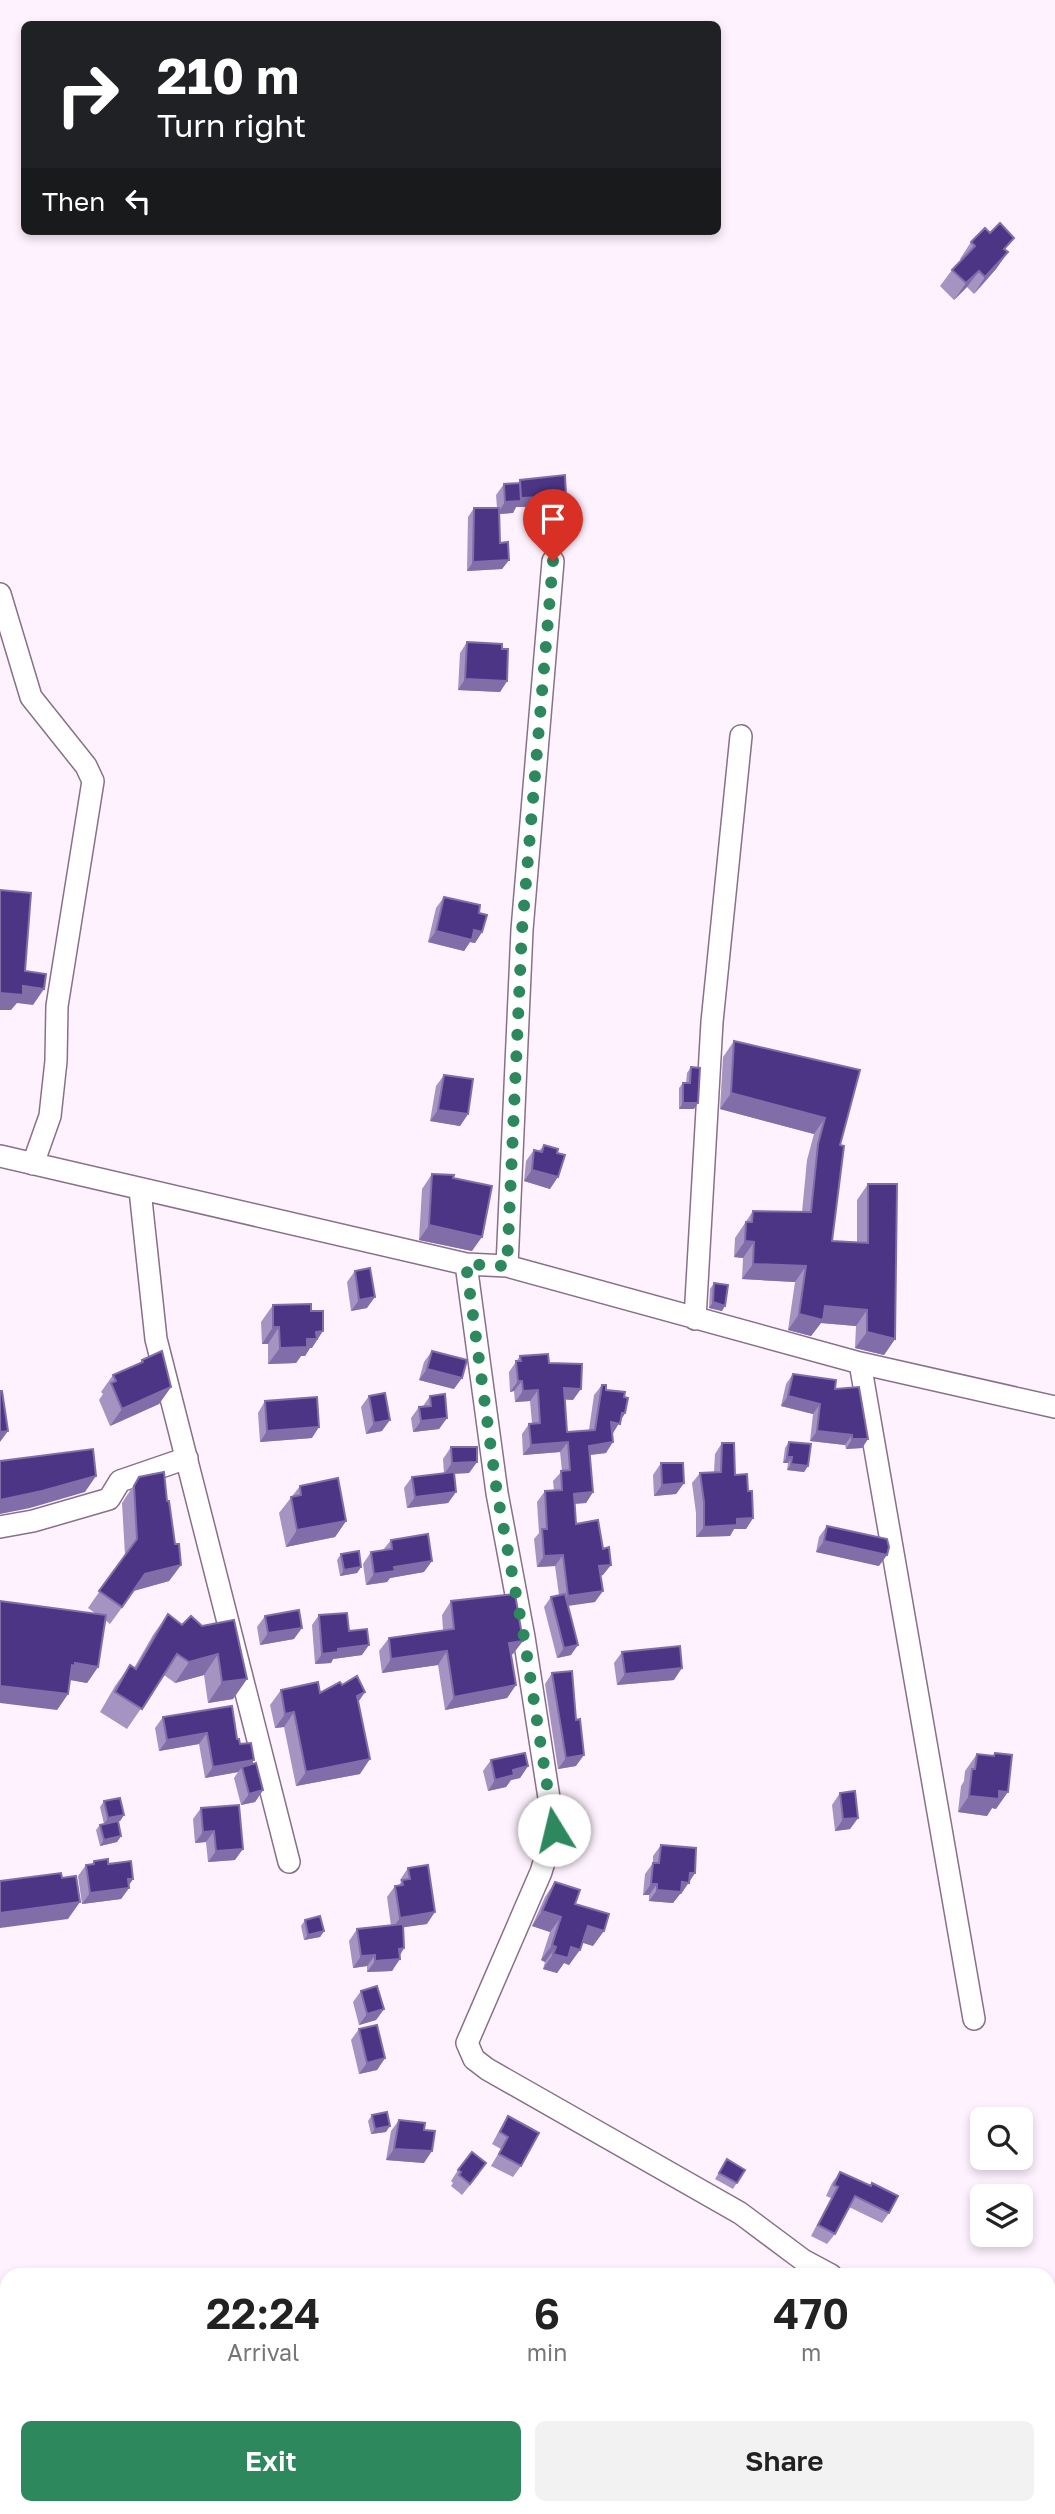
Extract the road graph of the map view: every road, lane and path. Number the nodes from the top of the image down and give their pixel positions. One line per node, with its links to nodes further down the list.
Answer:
1 (553, 561): 8 (street)
2 (0, 594): 5 (street)
3 (741, 736): 9 (street)
4 (0, 1156): 5 (street)
5 (33, 1164): 6 (street)
6 (140, 1190): 7 (street); 12 (street)
7 (466, 1264): 8 (street); 16 (street)
8 (507, 1266): 9 (street)
9 (695, 1319): 10 (street)
10 (860, 1363): 11 (street); 15 (street)
11 (1055, 1407)
12 (187, 1458): 13 (street); 14 (street)
13 (0, 1527)
14 (289, 1862)
15 (974, 2019)
16 (818, 2268)

